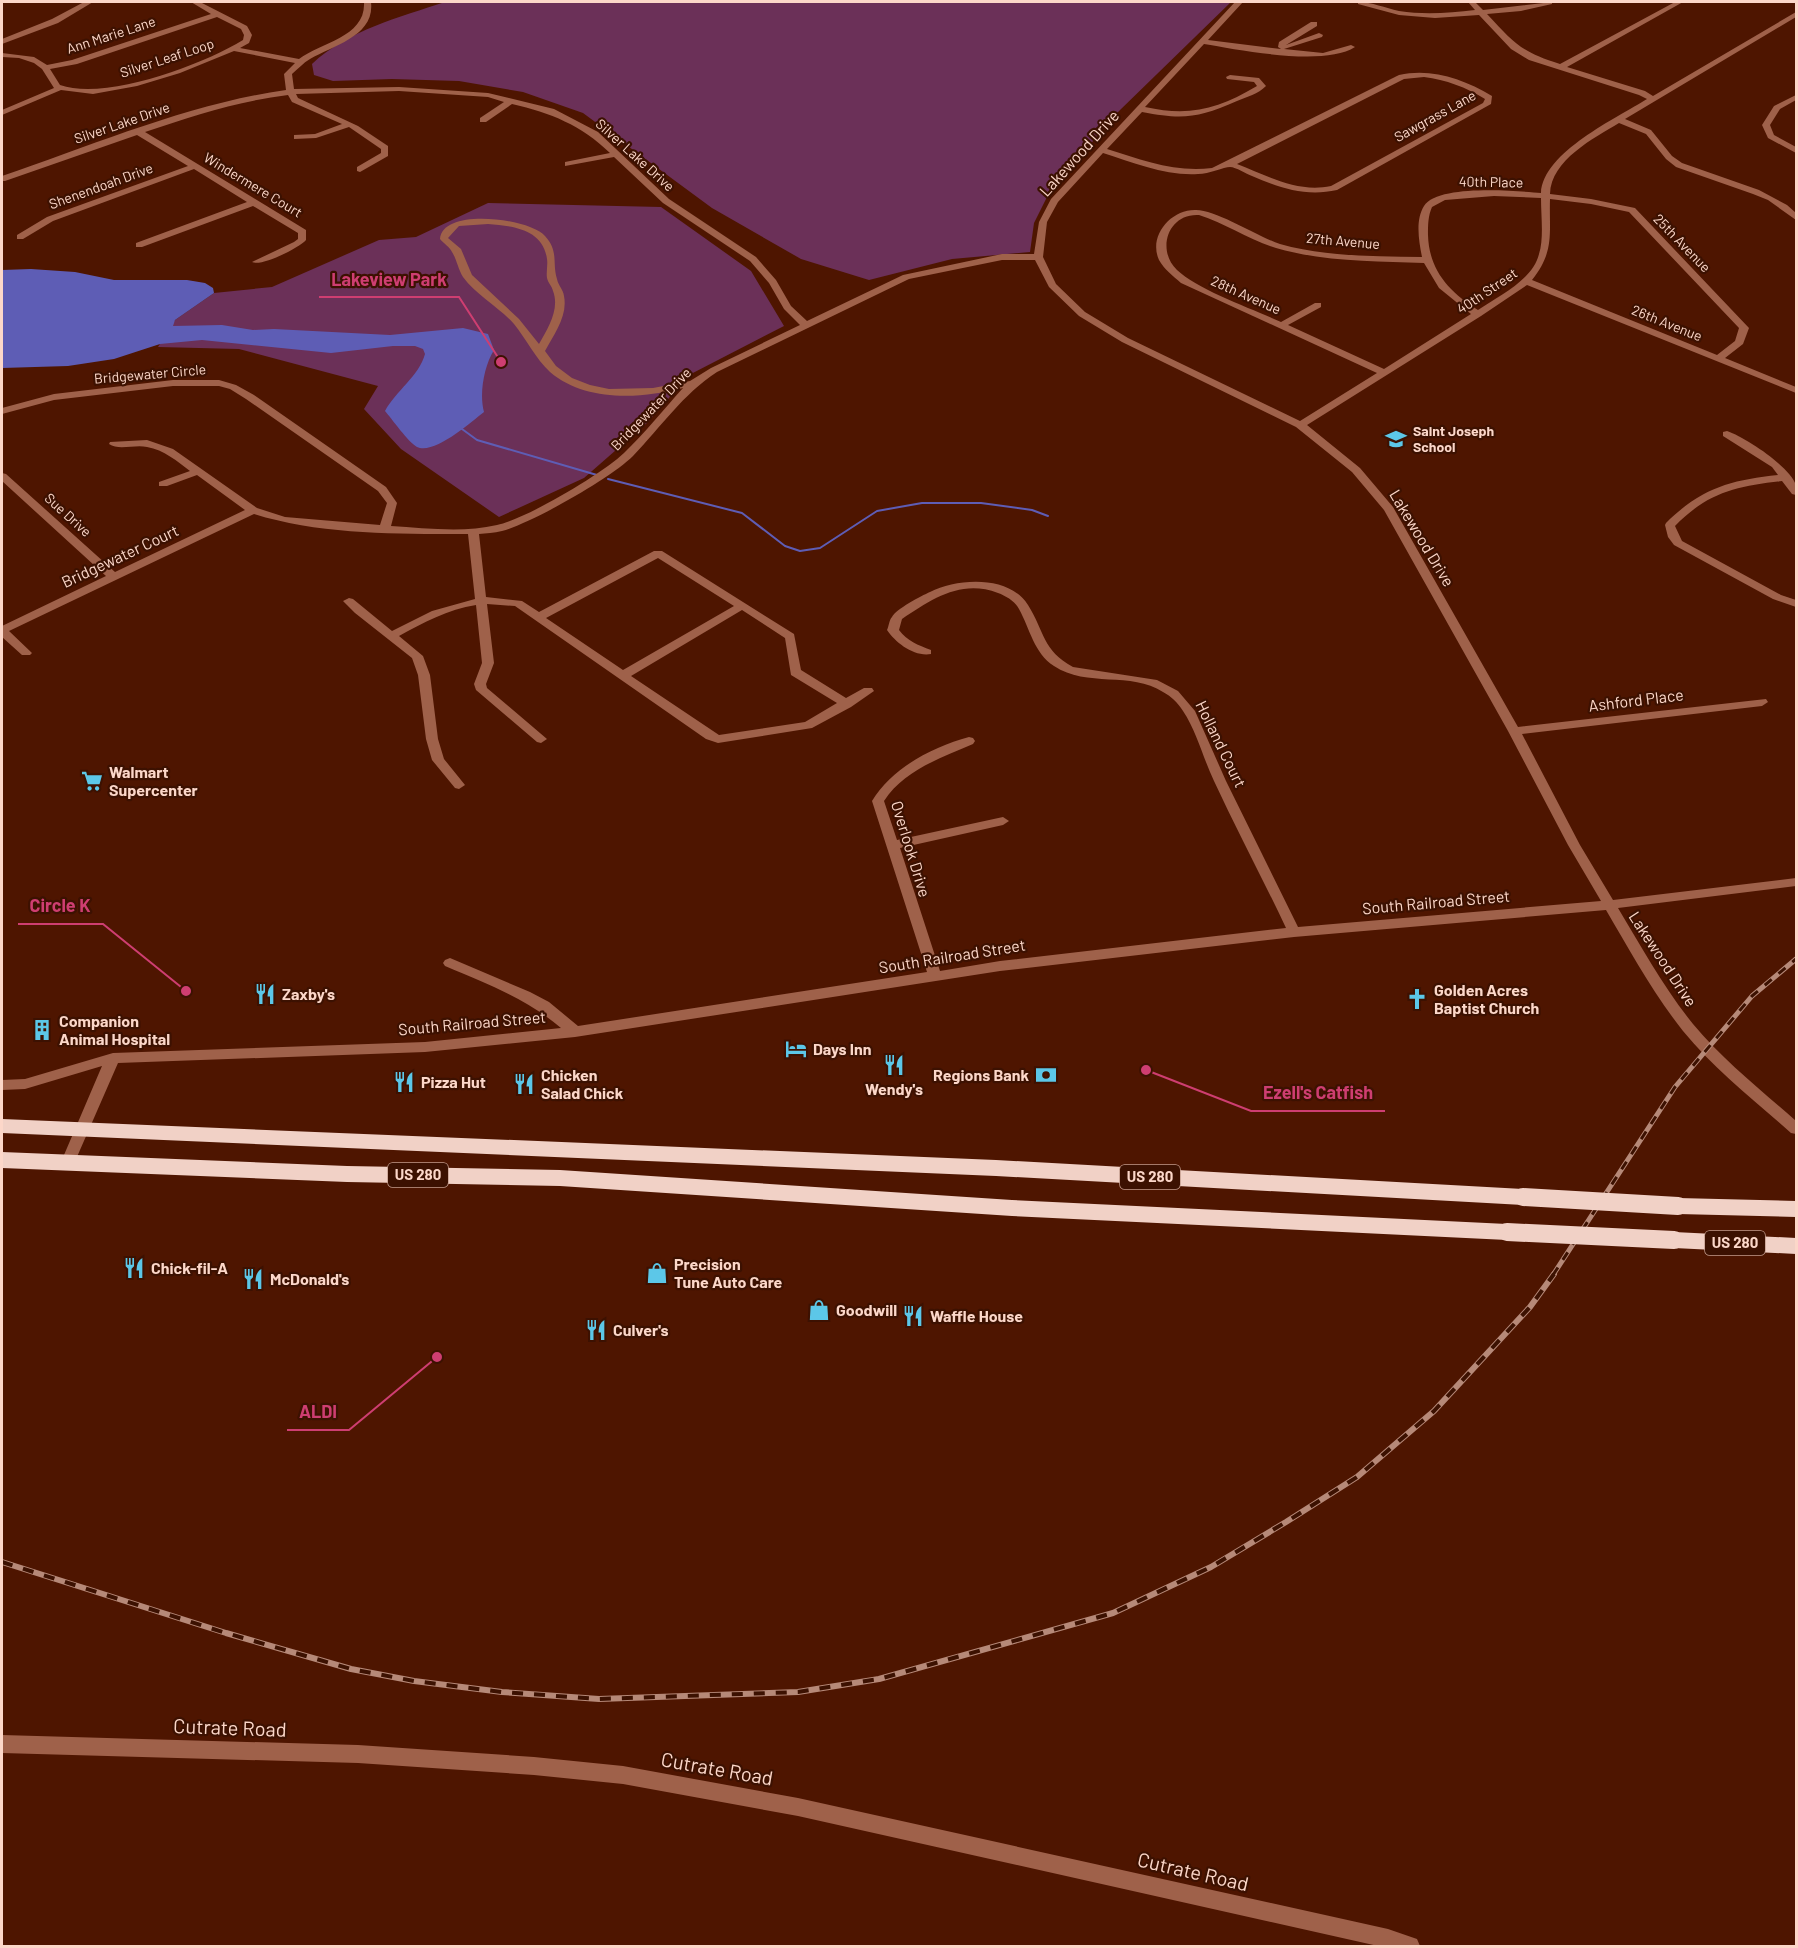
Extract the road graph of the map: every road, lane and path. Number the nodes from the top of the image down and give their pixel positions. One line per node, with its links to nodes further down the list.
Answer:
1 (89, 2): 14 (street)
2 (195, 2): 10 (street, Silver Leaf Loop)
3 (368, 2): 20 (street)
4 (1239, 2): 15 (street, Lakewood Drive)
5 (1361, 2): 9 (street)
6 (1471, 2): 9 (street)
7 (1549, 2): 9 (street)
8 (1680, 2): 22 (street)
9 (1483, 13): 22 (street)
10 (218, 14): 18 (street, Silver Leaf Loop); 21 (street, Ann Marie Lane)
11 (1797, 14): 31 (street, 40th Street)
12 (1314, 24): 16 (street)
13 (1318, 35): 16 (street)
14 (2, 42)
15 (1203, 42): 16 (street); 17 (street); 32 (street, Lakewood Drive)
16 (1278, 47)
17 (1352, 47)
18 (234, 49): 20 (street); 25 (street, Silver Leaf Loop)
19 (2, 55): 21 (street)
20 (301, 63): 24 (street)
21 (45, 68): 25 (street)
22 (1559, 68): 31 (street)
23 (1230, 77): 32 (street)
24 (291, 79): 26 (street, Silver Lake Drive); 27 (street); 29 (street, Silver Lake Drive)
25 (60, 88): 33 (street)
26 (330, 90): 27 (street, Silver Lake Drive); 30 (street, Silver Lake Drive)
27 (293, 92): 29 (street, Silver Lake Drive); 36 (street)
28 (1797, 97): 40 (street)
29 (253, 98): 37 (street, Silver Lake Drive)
30 (512, 100): 34 (street); 41 (street, Silver Lake Drive)
31 (1654, 100): 35 (street, 40th Street)
32 (1141, 109): 39 (street, Lakewood Drive)
33 (2, 113)
34 (483, 120)
35 (1619, 120): 47 (street, 40th Street); 50 (street)
36 (348, 125): 38 (street); 45 (street)
37 (138, 132): 44 (street, Windermere Court); 46 (street, Silver Lake Drive)
38 (297, 137)
39 (1103, 150): 43 (street, Sawgrass Lane); 53 (street, Lakewood Drive)
40 (1797, 150)
41 (616, 153): 42 (street); 59 (street, Silver Lake Drive)
42 (568, 164)
43 (1230, 164): 43 (street, Sawgrass Lane)
44 (195, 166): 48 (street, Windermere Court); 51 (street, Shenendoah Drive)
45 (360, 169)
46 (2, 179)
47 (1544, 197): 54 (street, 40th Place); 56 (street, 40th Street); 62 (street, 25th Avenue)
48 (255, 202): 52 (street); 55 (street, Windermere Court)
49 (1194, 212): 54 (street, 27th Avenue); 60 (street, 28th Avenue)
50 (1797, 217)
51 (20, 237)
52 (139, 245)
53 (1038, 257): 59 (street, Bridgewater Drive); 67 (street, Lakewood Drive)
54 (1425, 260): 58 (street)
55 (257, 262)
56 (1527, 281): 58 (street, 40th Street); 62 (street, 26th Avenue)
57 (1318, 305): 60 (street)
58 (1478, 314): 63 (street, 40th Street)
59 (807, 326): 64 (street, Bridgewater Drive)
60 (1280, 326): 63 (street, 28th Avenue)
61 (540, 351): 61 (street); 64 (street)
62 (1719, 358): 65 (street, 26th Avenue)
63 (1385, 373): 67 (street, 40th Street)
64 (693, 383): 77 (street, Bridgewater Drive)
65 (1797, 390)
66 (2, 411): 76 (street, Bridgewater Circle)
67 (1300, 425): 92 (street, Lakewood Drive)
68 (1727, 434): 72 (street)
69 (114, 444): 70 (street, Bridgewater Drive)
70 (197, 472): 73 (street); 75 (street, Bridgewater Drive)
71 (2, 476): 78 (street, Sue Drive)
72 (1787, 477): 74 (street); 81 (street)
73 (164, 484)
74 (1797, 492)
75 (253, 510): 76 (street, Bridgewater Drive); 78 (street, Bridgewater Court)
76 (385, 528): 77 (street, Bridgewater Drive)
77 (473, 531): 80 (street)
78 (114, 577): 84 (street, Bridgewater Court)
79 (349, 601): 85 (street)
80 (480, 601): 83 (street); 85 (street); 93 (street)
81 (1797, 604)
82 (741, 606): 83 (street); 88 (street); 91 (street)
83 (539, 616): 88 (street)
84 (2, 631): 86 (street)
85 (391, 636): 95 (street)
86 (26, 652)
87 (927, 652): 100 (street, Holland Court)
88 (623, 675): 91 (street)
89 (868, 691): 91 (street)
90 (1762, 702): 92 (street, Ashford Place)
91 (847, 704)
92 (1514, 731): 99 (street, Lakewood Drive)
93 (541, 739)
94 (969, 741): 97 (street, Overlook Drive)
95 (459, 785)
96 (1003, 821): 97 (street)
97 (894, 845): 102 (street, Overlook Drive)
98 (1797, 882): 99 (street, South Railroad Street)
99 (1609, 905): 100 (street, South Railroad Street); 108 (street, Lakewood Drive)
100 (1294, 933): 102 (street, South Railroad Street)
101 (450, 963): 103 (street)
102 (935, 977): 103 (street, South Railroad Street)
103 (575, 1032): 104 (street, South Railroad Street)
104 (113, 1058): 105 (street, South Railroad Street); 107 (street)
105 (2, 1085)
106 (2, 1126): 107 (highway, US 280)
107 (82, 1128): 110 (street); 111 (highway, US 280, bridge)
108 (1797, 1129)
109 (2, 1160): 110 (highway, US 280)
110 (68, 1162): 112 (highway, US 280, bridge)
111 (1797, 1209)
112 (1797, 1246)
113 (2, 1744): 114 (street, Cutrate Road)
114 (1410, 1947)

